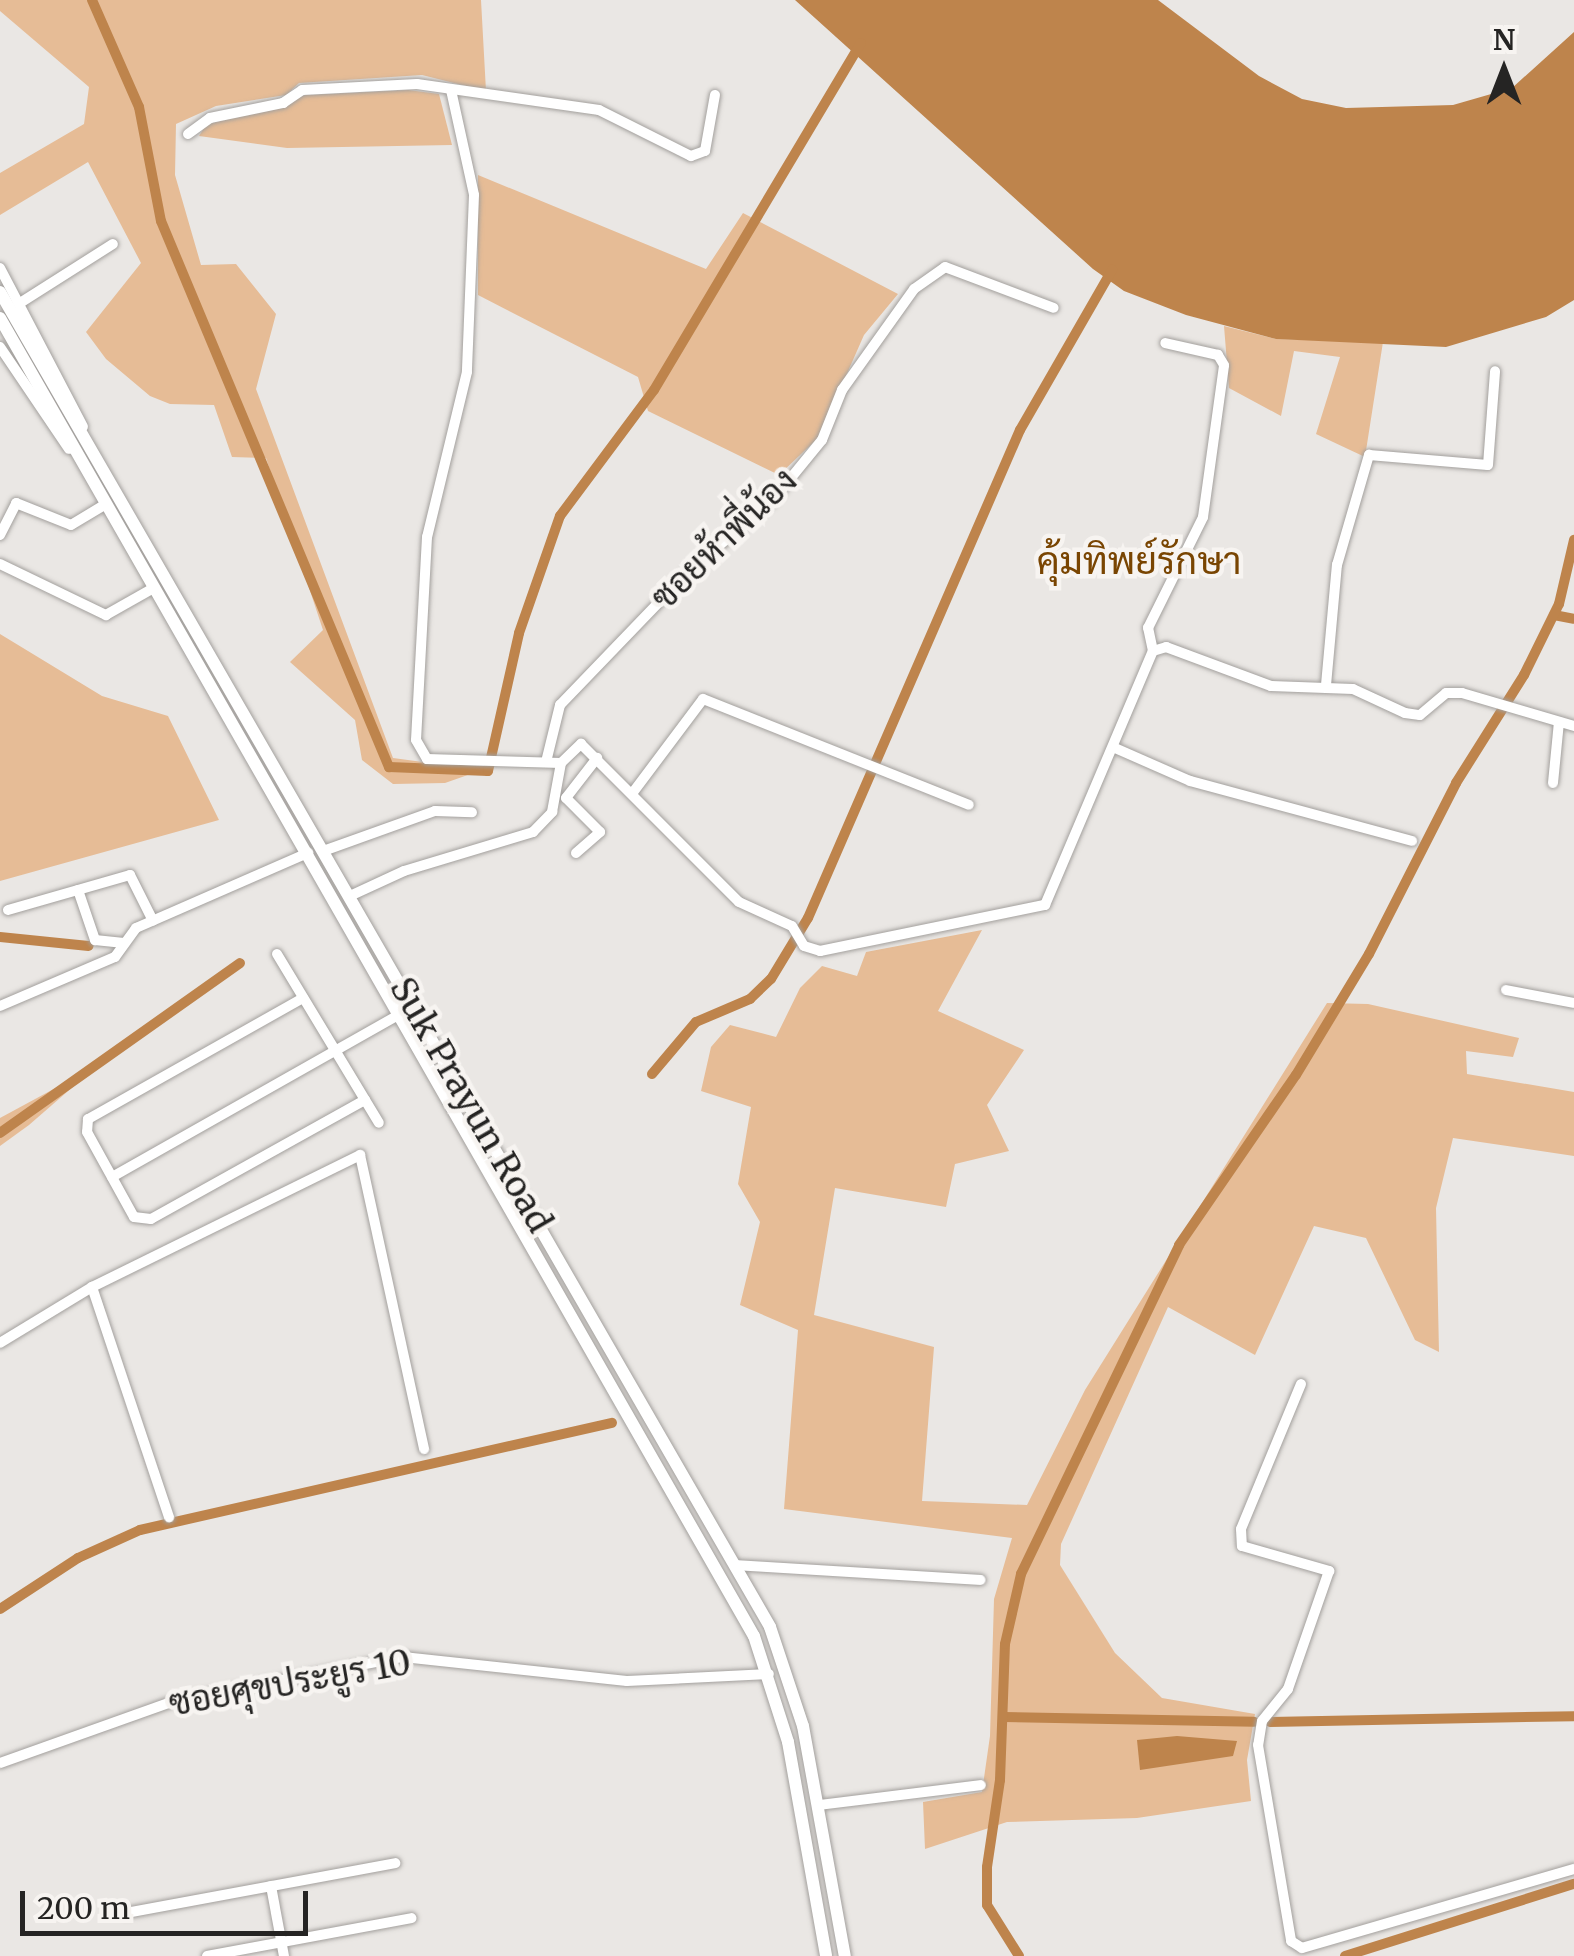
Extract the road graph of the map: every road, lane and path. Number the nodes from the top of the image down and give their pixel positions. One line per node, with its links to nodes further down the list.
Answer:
1 (450, 90): 2 (street); 3 (street); 26 (street)
2 (715, 94)
3 (188, 134)
4 (113, 244): 7 (street)
5 (0, 268): 7 (street)
6 (1, 294): 13 (main road, Suk Prayun Road)
7 (20, 304): 13 (street)
8 (1054, 308): 26 (street, ซอยห้าพี่น้อง)
9 (0, 318): 14 (main road, Suk Prayun Road)
10 (1165, 343): 20 (street)
11 (1, 352): 14 (street)
12 (1495, 371): 21 (street)
13 (101, 467): 34 (main road, Suk Prayun Road)
14 (88, 474): 15 (main road, Suk Prayun Road)
15 (106, 504): 16 (street); 19 (main road, Suk Prayun Road)
16 (5, 507): 17 (street)
17 (0, 535)
18 (0, 564): 19 (street)
19 (152, 589): 35 (main road, Suk Prayun Road)
20 (1154, 650): 21 (street); 24 (street)
21 (1326, 685): 22 (street)
22 (1559, 722): 23 (street); 28 (street)
23 (1574, 726)
24 (1115, 748): 29 (street); 33 (street)
25 (597, 758): 27 (street); 29 (street); 30 (street)
26 (546, 762): 27 (street)
27 (561, 762): 30 (street)
28 (1552, 783)
29 (634, 790): 31 (street)
30 (561, 795): 36 (street); 38 (street)
31 (970, 805)
32 (472, 812): 34 (street)
33 (1412, 841)
34 (326, 850): 38 (main road, Suk Prayun Road)
35 (308, 853): 40 (street); 48 (main road, Suk Prayun Road)
36 (576, 853)
37 (78, 890): 39 (street); 40 (street); 41 (street)
38 (352, 895): 47 (main road, Suk Prayun Road)
39 (8, 910)
40 (153, 921): 41 (street)
41 (124, 943): 46 (street)
42 (277, 954): 44 (street)
43 (1506, 990): 45 (street)
44 (304, 998): 49 (street); 52 (street)
45 (1574, 1004)
46 (0, 1006)
47 (412, 1006): 48 (main road); 58 (main road, Suk Prayun Road)
48 (397, 1016): 49 (street); 60 (main road, Suk Prayun Road)
49 (335, 1050): 50 (street); 52 (street)
50 (364, 1100): 51 (street); 52 (street)
51 (379, 1123)
52 (112, 1177)
53 (92, 1286): 54 (street); 56 (street); 57 (street)
54 (0, 1343)
55 (1301, 1384): 65 (street)
56 (424, 1449)
57 (168, 1516)
58 (735, 1565): 59 (street); 63 (main road, Suk Prayun Road)
59 (981, 1580)
60 (768, 1674): 61 (street, ซอยศุขประยูร 10); 72 (main road, Suk Prayun Road)
61 (0, 1763)
62 (981, 1784): 63 (street)
63 (819, 1805): 73 (main road, Suk Prayun Road)
64 (395, 1863): 66 (street)
65 (1574, 1869)
66 (271, 1886): 67 (street); 69 (street)
67 (126, 1912)
68 (412, 1918): 69 (street)
69 (282, 1942): 70 (street); 71 (street)
70 (207, 1956)
71 (284, 1956)
72 (826, 1956)
73 (845, 1956)

